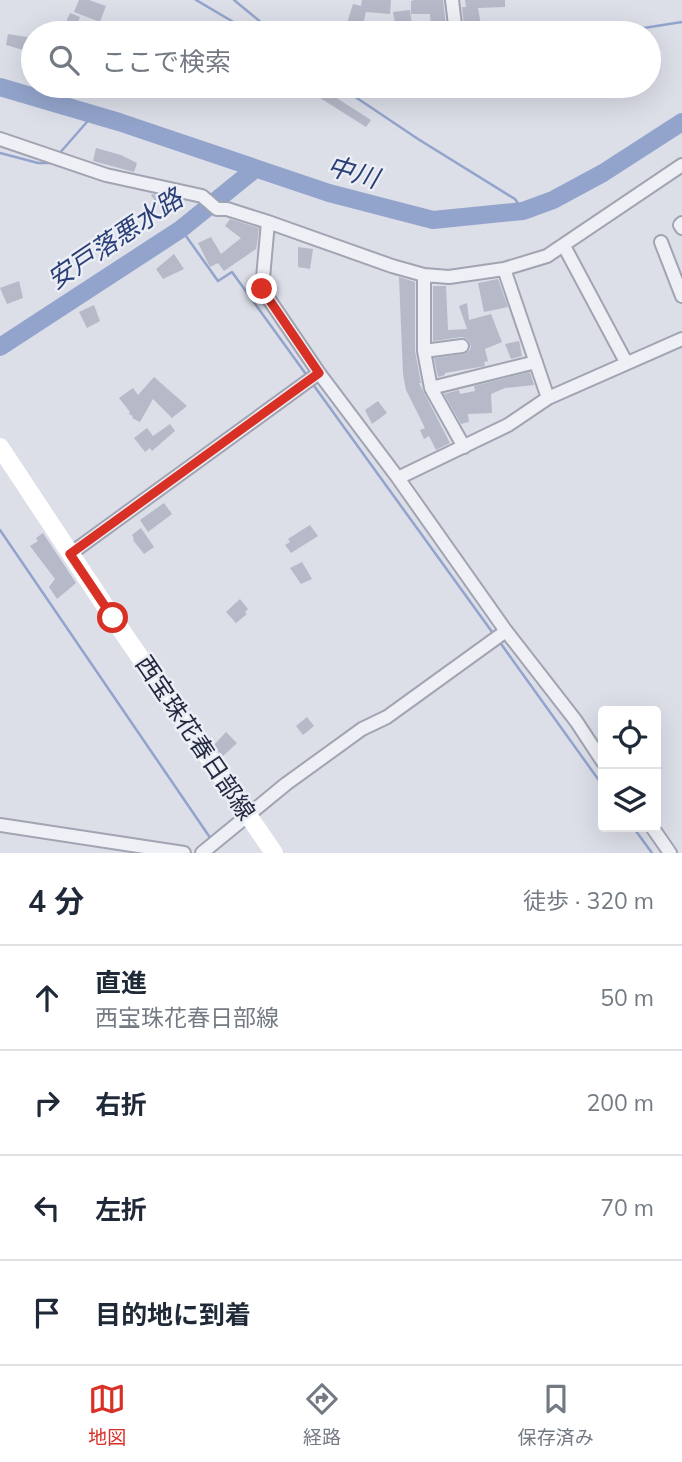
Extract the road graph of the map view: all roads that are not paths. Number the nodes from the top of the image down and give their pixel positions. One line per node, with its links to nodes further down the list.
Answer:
1 (452, 0): 2 (street)
2 (455, 21)
3 (0, 139): 5 (street)
4 (682, 165): 7 (street)
5 (268, 222): 9 (street); 16 (street)
6 (661, 242): 10 (street)
7 (564, 246): 8 (street); 15 (street)
8 (505, 269): 9 (street); 14 (street)
9 (424, 275): 13 (street)
10 (682, 296)
11 (682, 339): 15 (street)
12 (462, 346): 13 (street)
13 (424, 351): 17 (street)
14 (536, 362): 17 (street); 18 (street)
15 (626, 362): 18 (street)
16 (319, 373): 21 (street); 22 (street)
17 (431, 388): 20 (street)
18 (548, 398): 20 (street)
19 (0, 447): 22 (main road, 西宝珠花春日部線)
20 (464, 447): 21 (street)
21 (398, 478): 23 (street)
22 (70, 554): 25 (main road, 西宝珠花春日部線)
23 (506, 631): 24 (street); 25 (street)
24 (598, 755)
25 (248, 816): 30 (street); 31 (main road, 西宝珠花春日部線)
26 (0, 825): 28 (street)
27 (655, 832): 32 (street)
28 (118, 848): 29 (street)
29 (184, 853)
30 (202, 853)
31 (274, 853)
32 (670, 853)

